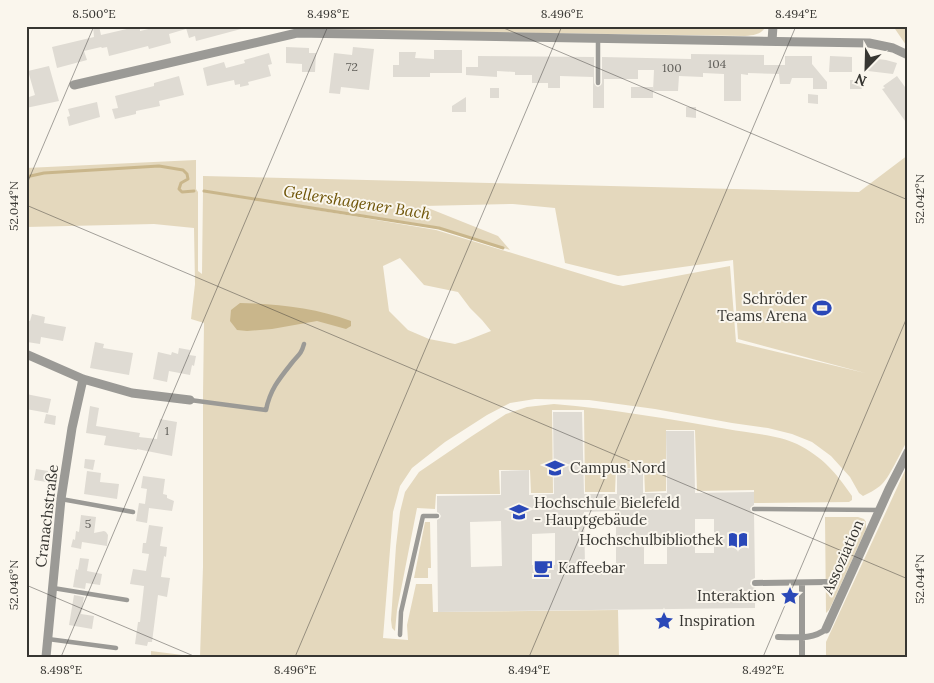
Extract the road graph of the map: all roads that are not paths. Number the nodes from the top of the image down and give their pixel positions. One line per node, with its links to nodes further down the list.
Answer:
1 (773, 26): 4 (street)
2 (297, 30): 3 (street); 7 (street)
3 (598, 39): 4 (street); 6 (lane)
4 (772, 41): 5 (street)
5 (908, 55)
6 (598, 83)
7 (74, 85)
8 (304, 344): 11 (lane)
9 (26, 354): 10 (street)
10 (83, 379): 11 (street); 13 (street, Cranachstraße)
11 (190, 400)
12 (908, 452): 15 (street, Assoziation)
13 (61, 499): 16 (lane); 21 (street, Cranachstraße)
14 (754, 509): 15 (lane)
15 (880, 510): 23 (street, Assoziation)
16 (133, 512)
17 (437, 516): 24 (lane)
18 (826, 582): 20 (street)
19 (755, 583): 20 (street)
20 (802, 583): 26 (street)
21 (53, 588): 22 (lane); 27 (street, Cranachstraße)
22 (127, 600)
23 (826, 629): 26 (street, Assoziation)
24 (400, 635)
25 (778, 637): 26 (street, Assoziation)
26 (802, 637): 30 (street)
27 (48, 638): 28 (lane); 29 (street, Cranachstraße)
28 (116, 648)
29 (46, 657)
30 (802, 657)

